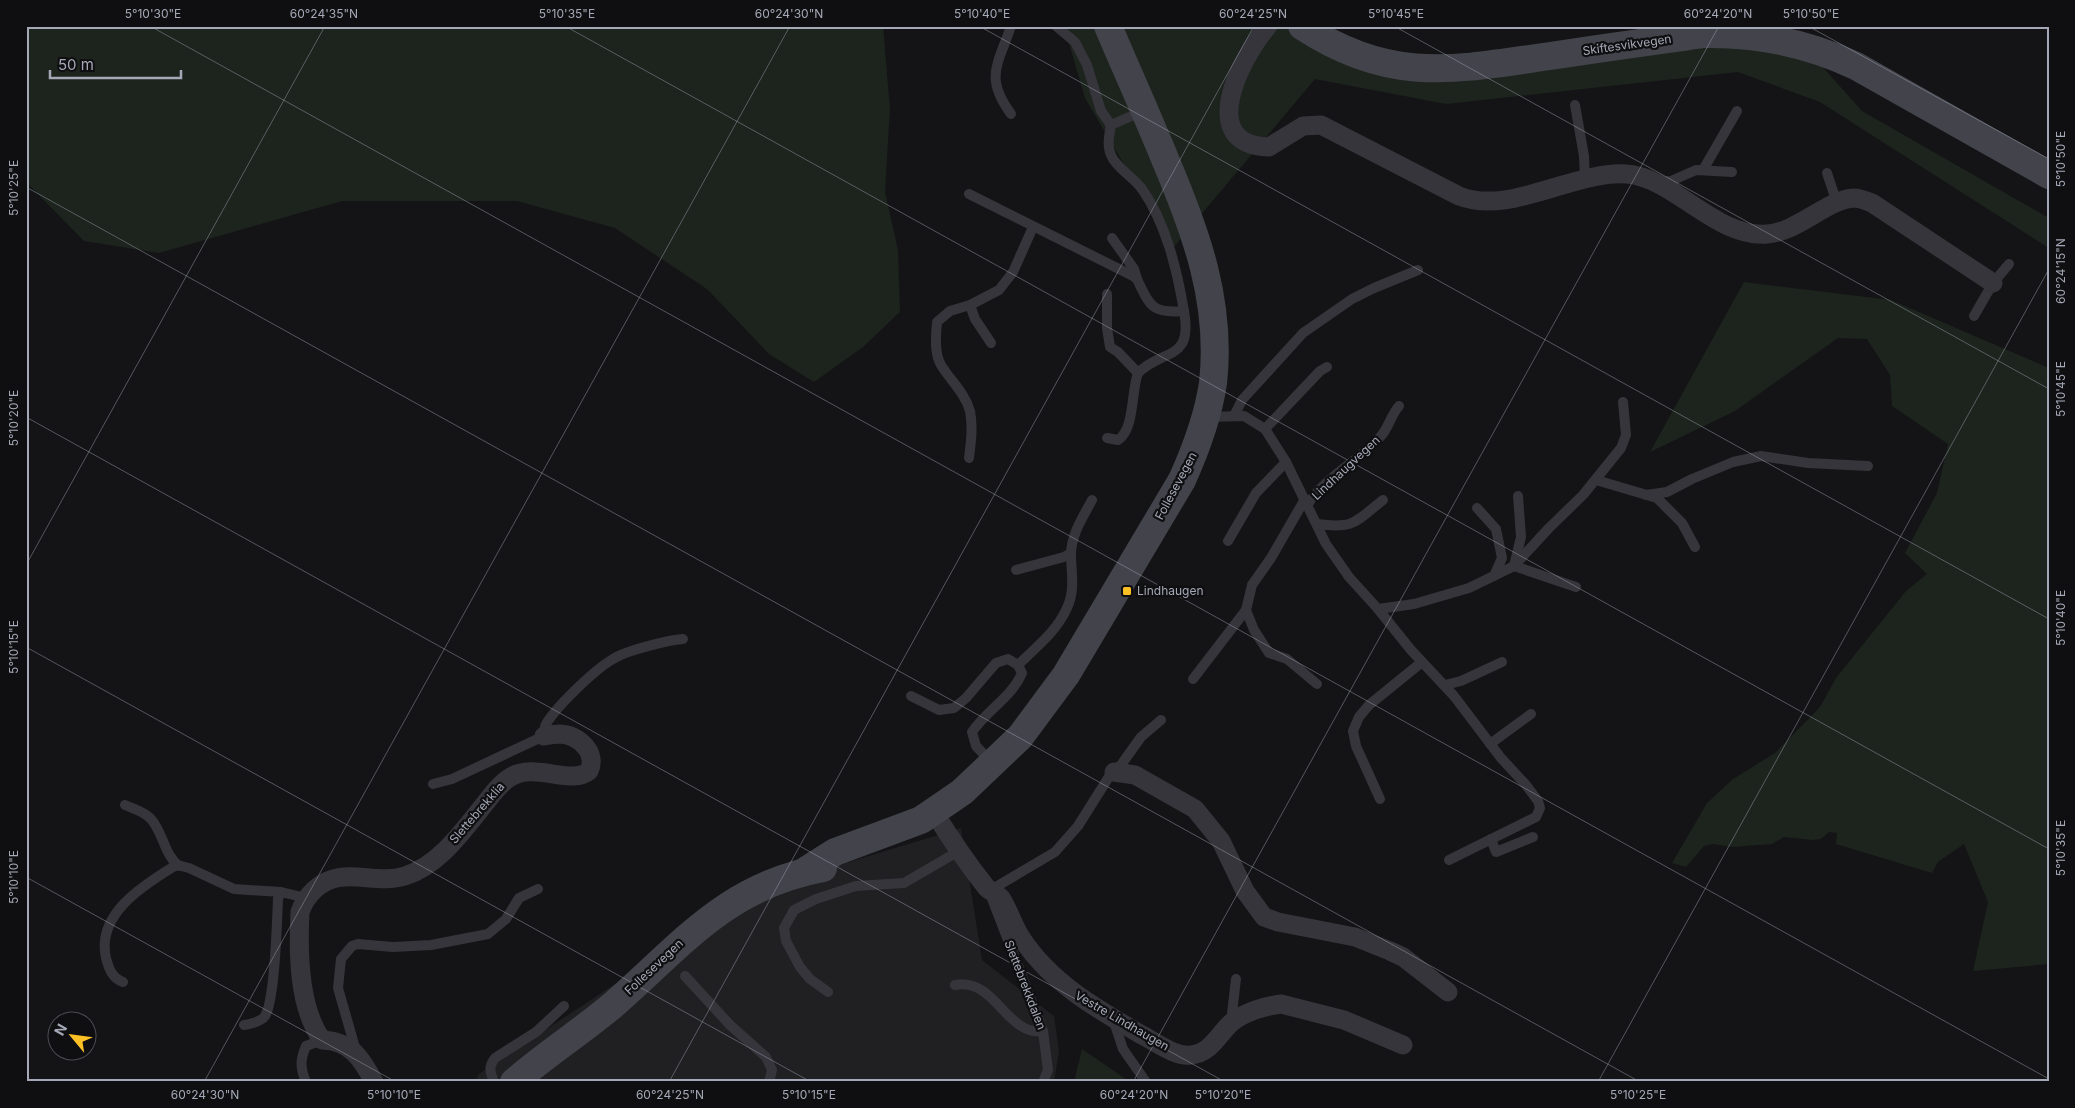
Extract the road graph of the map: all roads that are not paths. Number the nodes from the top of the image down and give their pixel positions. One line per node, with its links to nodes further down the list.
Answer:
1 (1011, 26): 9 (lane)
2 (1056, 26): 10 (lane)
3 (1108, 26): 7 (main road, Follesevegen)
4 (1268, 26): 15 (street)
5 (1302, 26): 14 (main road, Skiftesvikvegen)
6 (1575, 105): 15 (lane)
7 (1144, 111): 10 (lane); 35 (main road, Follesevegen)
8 (1737, 111): 11 (lane)
9 (1010, 114)
10 (1111, 125): 27 (lane)
11 (1703, 170): 12 (lane); 16 (lane)
12 (1732, 172)
13 (1827, 173): 18 (lane)
14 (2049, 175)
15 (1585, 180): 16 (street)
16 (1655, 182): 18 (street)
17 (969, 194): 19 (lane)
18 (1837, 203): 24 (street)
19 (1033, 227): 23 (lane); 26 (lane)
20 (1112, 238): 23 (lane)
21 (2009, 264): 24 (lane)
22 (1418, 270): 34 (lane)
23 (1136, 279): 27 (lane)
24 (1993, 283): 28 (lane)
25 (1107, 294): 31 (lane)
26 (970, 305): 29 (lane); 38 (lane)
27 (1184, 311): 31 (lane)
28 (1974, 316)
29 (991, 343)
30 (1327, 367): 36 (lane)
31 (1138, 373): 37 (lane)
32 (1623, 402): 41 (lane)
33 (1399, 406): 46 (lane, Lindhaugvegen)
34 (1234, 416): 35 (lane, Lindhaugvegen); 36 (lane, Lindhaugvegen)
35 (1206, 417): 70 (main road, Follesevegen)
36 (1265, 429): 39 (lane, Lindhaugvegen)
37 (1107, 438)
38 (969, 458)
39 (1286, 462): 46 (lane, Lindhaugvegen); 49 (lane)
40 (1868, 466): 43 (lane)
41 (1596, 480): 43 (lane); 52 (lane)
42 (1518, 496): 52 (lane)
43 (1646, 496): 50 (lane)
44 (1092, 500): 51 (lane)
45 (1383, 500): 48 (lane)
46 (1306, 502): 48 (lane, Lindhaugvegen); 57 (lane, Lindhaugvegen)
47 (1477, 508): 54 (lane)
48 (1317, 524): 56 (lane, Lindhaugvegen)
49 (1228, 541)
50 (1694, 547)
51 (1072, 553): 53 (lane); 61 (lane)
52 (1514, 566): 54 (lane); 55 (lane)
53 (1016, 570)
54 (1494, 576): 56 (lane)
55 (1576, 587)
56 (1378, 609): 59 (lane, Lindhaugvegen)
57 (1246, 610): 62 (lane); 63 (lane)
58 (683, 638): 68 (lane)
59 (1422, 662): 64 (lane, Lindhaugvegen); 73 (lane)
60 (1502, 662): 64 (lane)
61 (1018, 665): 65 (lane); 70 (lane)
62 (1193, 679)
63 (1317, 684)
64 (1445, 685): 69 (lane, Lindhaugvegen)
65 (911, 696)
66 (1531, 714): 69 (lane)
67 (1161, 720): 71 (lane)
68 (544, 736): 72 (lane, Slettebrekklia); 84 (street, Slettebrekklia)
69 (1490, 744): 77 (lane, Lindhaugvegen)
70 (993, 764): 75 (main road, Follesevegen)
71 (1114, 772): 82 (lane); 90 (street)
72 (433, 784)
73 (1380, 799)
74 (125, 805): 80 (lane)
75 (923, 818): 78 (street, Vestre Lindhaugen); 99 (main road, Follesevegen)
76 (1533, 837): 77 (lane)
77 (1491, 839): 79 (lane, Lindhaugvegen)
78 (959, 851): 82 (street, Vestre Lindhaugen); 89 (lane)
79 (1449, 860)
80 (179, 866): 83 (lane); 87 (lane)
81 (538, 889): 98 (lane)
82 (989, 891): 92 (street, Vestre Lindhaugen); 95 (lane, Slettebrekkdalen)
83 (282, 892): 84 (lane); 94 (lane)
84 (306, 898): 96 (street)
85 (685, 976): 103 (lane)
86 (1236, 979): 93 (lane)
87 (123, 982)
88 (955, 985): 95 (lane)
89 (828, 992)
90 (1448, 992)
91 (564, 1006): 102 (lane)
92 (1113, 1018): 93 (street, Vestre Lindhaugen); 105 (lane)
93 (1231, 1023): 97 (street, Vestre Lindhaugen)
94 (244, 1025)
95 (1043, 1031): 104 (lane, Slettebrekkdalen)
96 (322, 1040): 98 (street); 100 (lane)
97 (1403, 1045)
98 (356, 1052): 101 (street)
99 (522, 1079)
100 (306, 1082)
101 (374, 1082)
102 (494, 1082)
103 (769, 1082)
104 (1043, 1082)
105 (1146, 1082)

